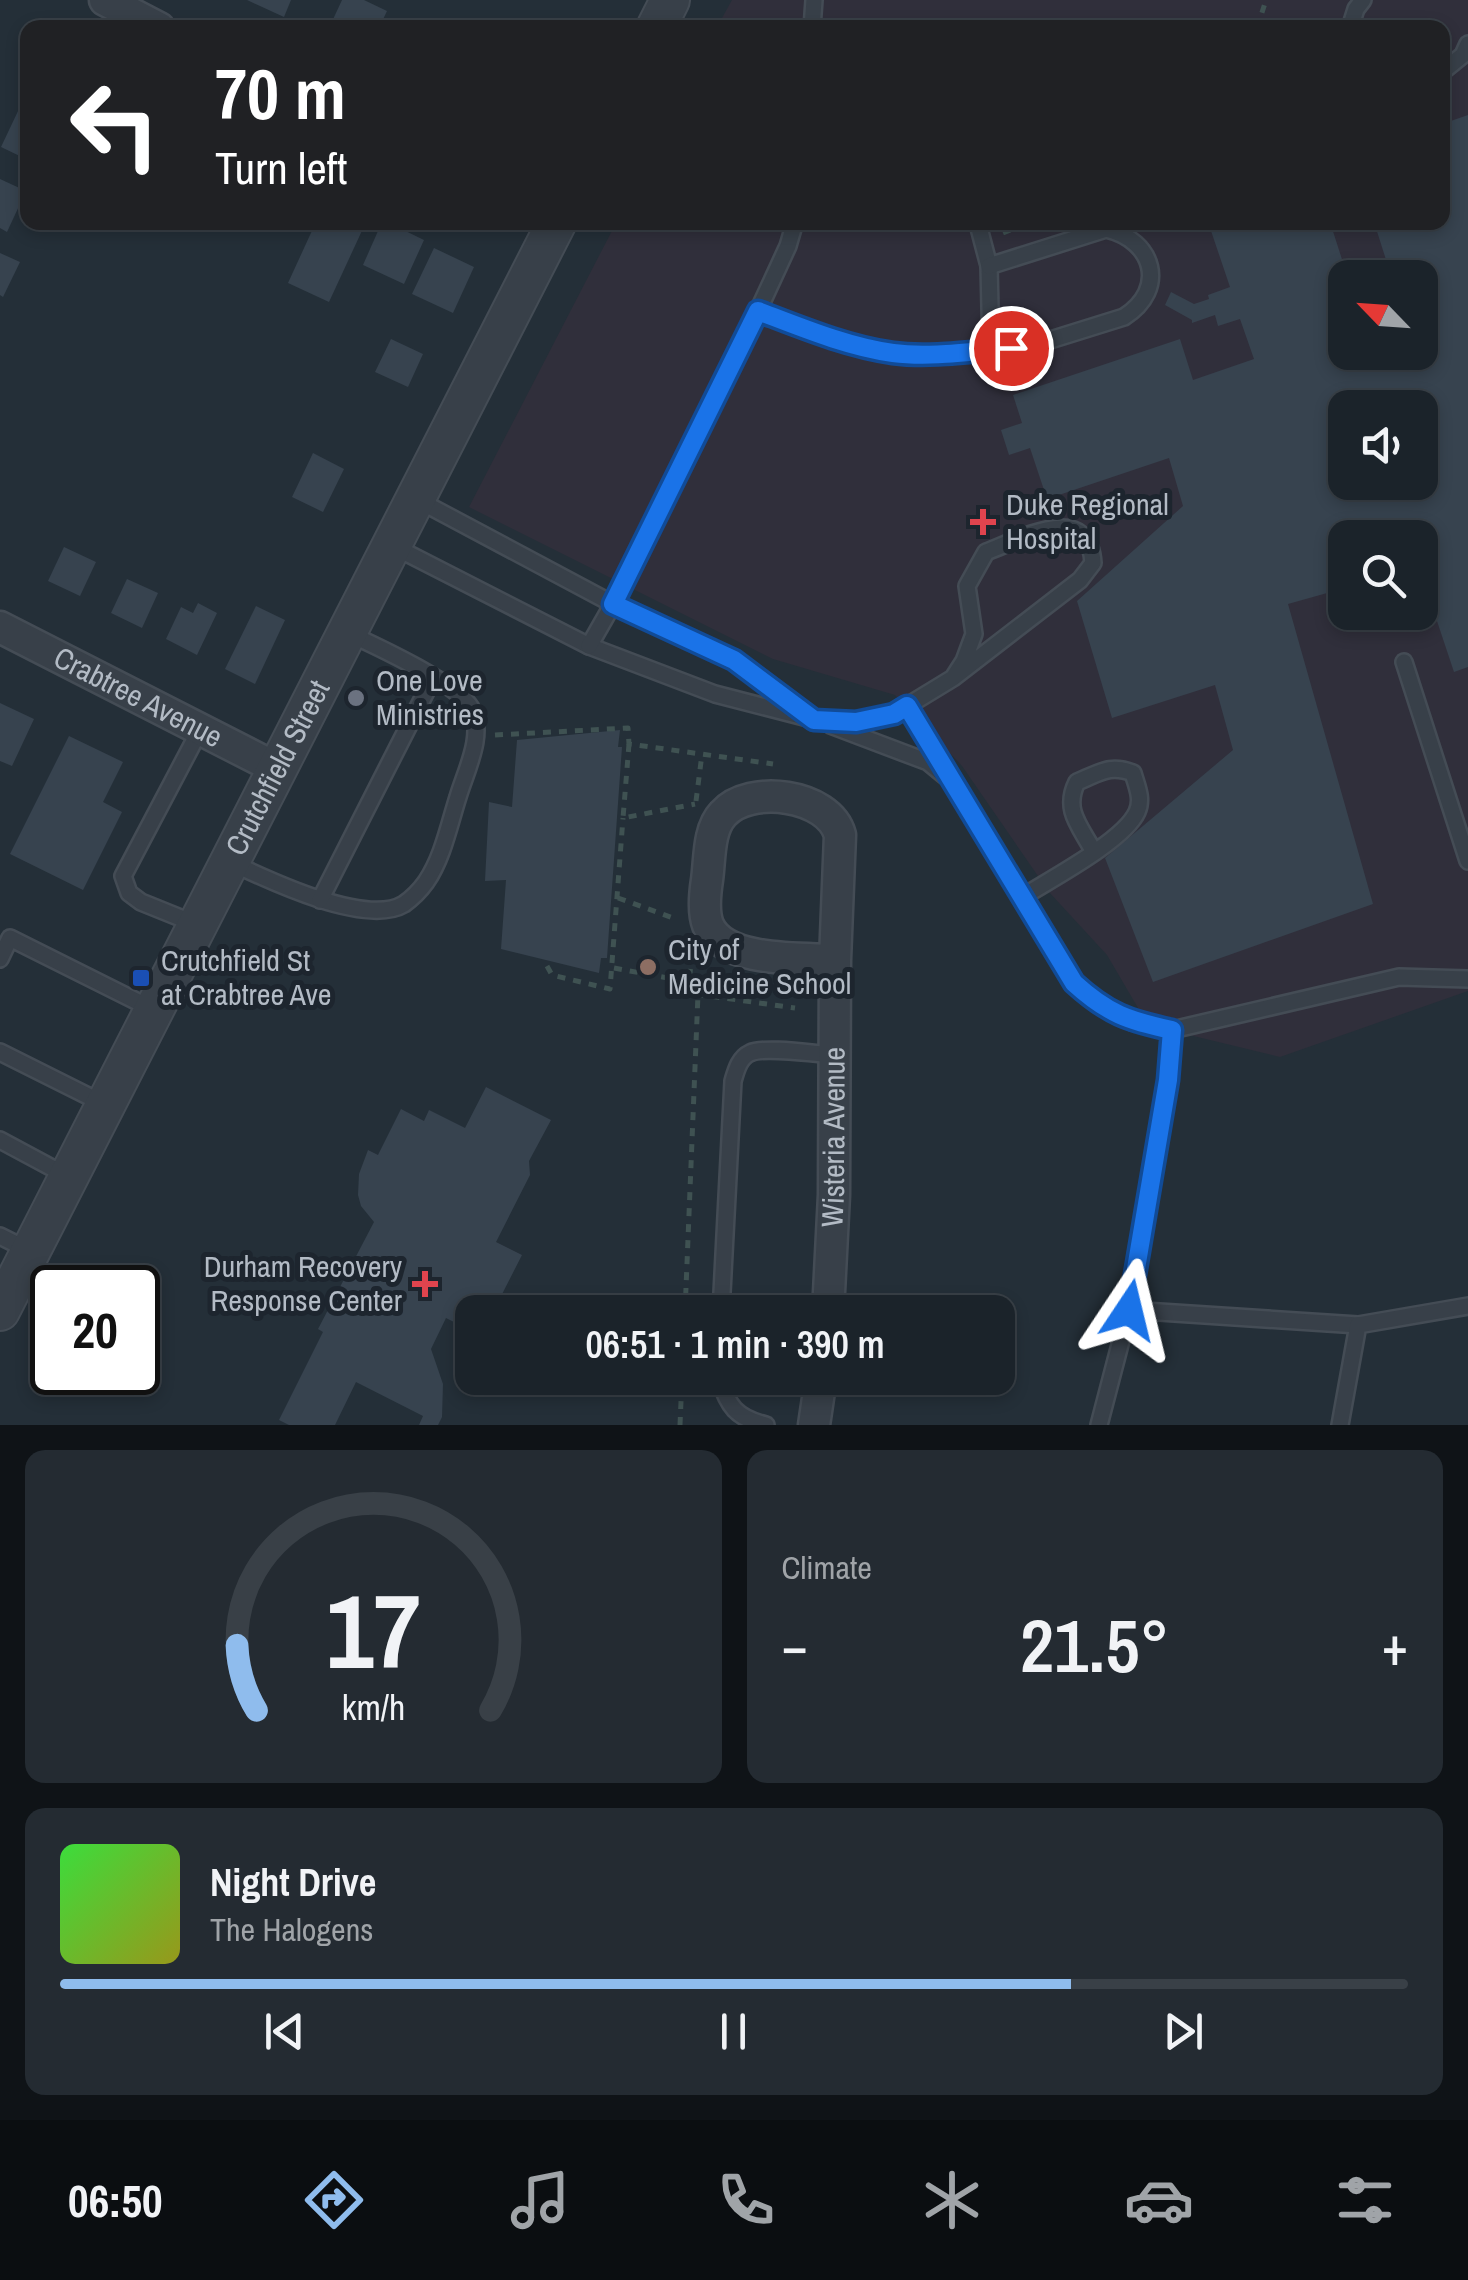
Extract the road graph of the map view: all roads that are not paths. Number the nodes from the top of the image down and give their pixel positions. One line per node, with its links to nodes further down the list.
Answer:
1 (106, 0): 2 (street)
2 (145, 20)
3 (1468, 44): 4 (lane)
4 (1450, 65)
5 (548, 230): 13 (street, Crutchfield Street)
6 (793, 230): 11 (lane)
7 (980, 230): 10 (lane)
8 (1103, 230): 10 (lane)
9 (1111, 230): 12 (lane)
10 (989, 266): 12 (lane)
11 (758, 311): 12 (lane); 15 (lane)
12 (991, 350)
13 (416, 498): 14 (street, Crutchfield Street); 15 (lane)
14 (393, 546): 17 (street, Crutchfield Street); 18 (lane)
15 (613, 604): 18 (lane); 23 (lane)
16 (0, 627): 24 (street, Crabtree Avenue)
17 (348, 633): 20 (lane); 25 (street, Crutchfield Street)
18 (589, 646): 23 (lane)
19 (1404, 662): 28 (lane)
20 (433, 678): 31 (lane); 31 (lane)
21 (953, 678): 21 (lane); 22 (lane)
22 (907, 706): 23 (lane); 26 (lane)
23 (814, 720): 26 (lane)
24 (200, 730): 25 (street, Crabtree Avenue); 32 (lane)
25 (278, 769): 29 (street, Crutchfield Street)
26 (953, 782): 30 (lane)
27 (1094, 852): 27 (lane); 30 (lane)
28 (1468, 861)
29 (230, 862): 31 (lane); 32 (street, Crutchfield Street)
30 (1021, 898): 37 (lane)
31 (320, 900)
32 (198, 926): 36 (street, Crutchfield Street)
33 (0, 959): 36 (lane)
34 (835, 960): 34 (street, Wisteria Avenue); 39 (street, Wisteria Avenue)
35 (1468, 979): 37 (lane)
36 (154, 1010): 40 (street, Crutchfield Street)
37 (1172, 1030): 47 (lane)
38 (0, 1052): 40 (lane)
39 (834, 1055): 44 (lane); 45 (street, Wisteria Avenue)
40 (106, 1105): 42 (street, Crutchfield Street)
41 (0, 1140): 42 (lane)
42 (69, 1177): 43 (street, Crutchfield Street)
43 (15, 1244): 48 (street, Crutchfield Street)
44 (723, 1295)
45 (829, 1295)
46 (1468, 1306): 49 (lane)
47 (1129, 1310): 49 (lane); 54 (lane)
48 (0, 1312)
49 (1358, 1326): 55 (lane)
50 (725, 1395): 52 (lane)
51 (818, 1395): 53 (street)
52 (766, 1425)
53 (814, 1425)
54 (1100, 1425)
55 (1340, 1425)

